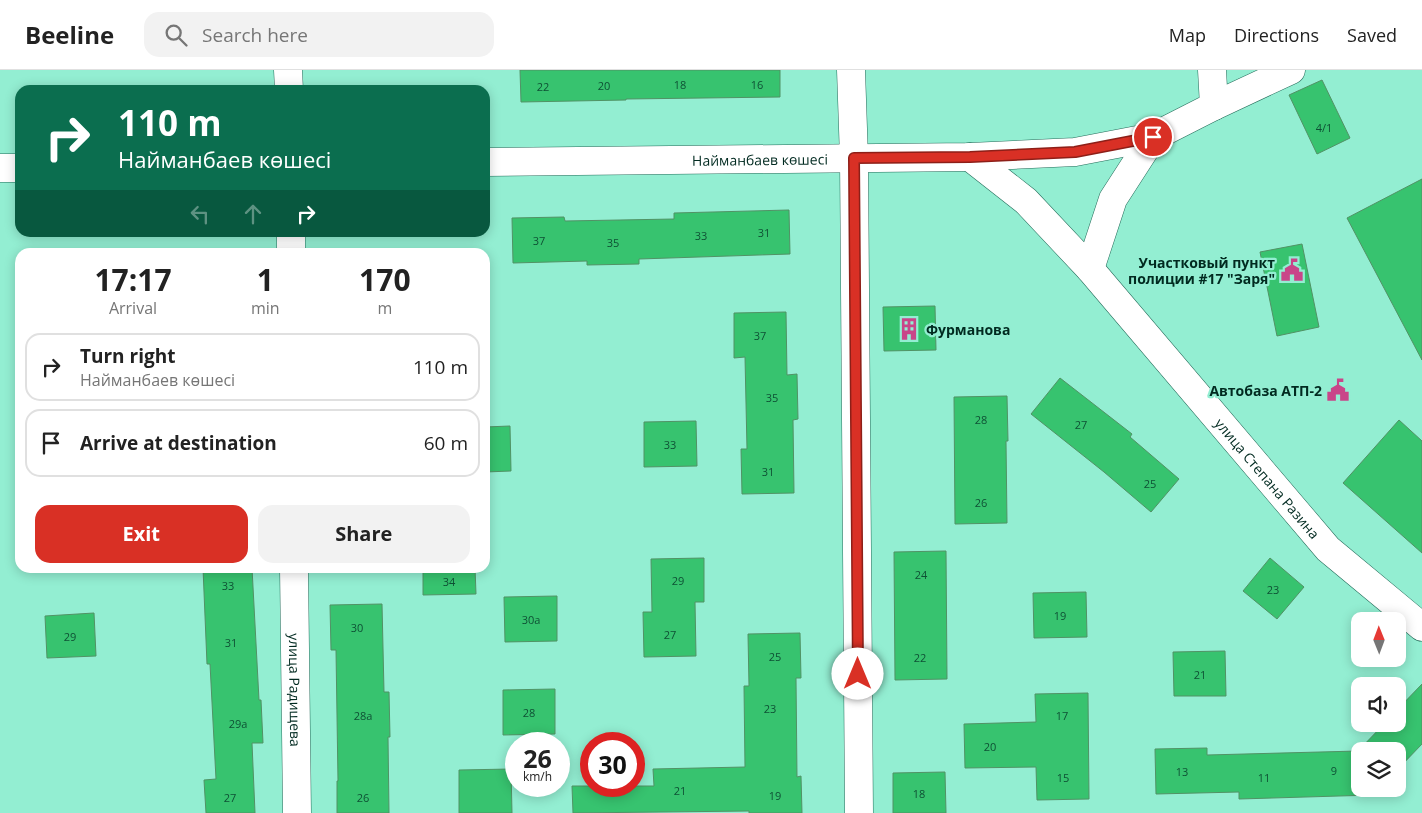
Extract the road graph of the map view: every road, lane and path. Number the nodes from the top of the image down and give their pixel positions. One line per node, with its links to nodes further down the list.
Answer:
1 (288, 70): 5 (main road)
2 (851, 70): 9 (main road)
3 (1212, 70): 6 (main road)
4 (1291, 70): 6 (main road)
5 (288, 85)
6 (1214, 106): 7 (main road)
7 (1153, 137): 8 (main road, Найманбаев көшесі); 13 (main road)
8 (970, 157): 9 (main road, Найманбаев көшесі); 13 (main road, улица Степана Разина)
9 (854, 158): 10 (main road, Найманбаев көшесі); 17 (main road)
10 (490, 162)
11 (0, 168): 12 (main road)
12 (15, 168)
13 (1090, 270): 15 (main road, улица Степана Разина)
14 (294, 573): 16 (main road, улица Радищева)
15 (1422, 627)
16 (297, 813)
17 (859, 813)

